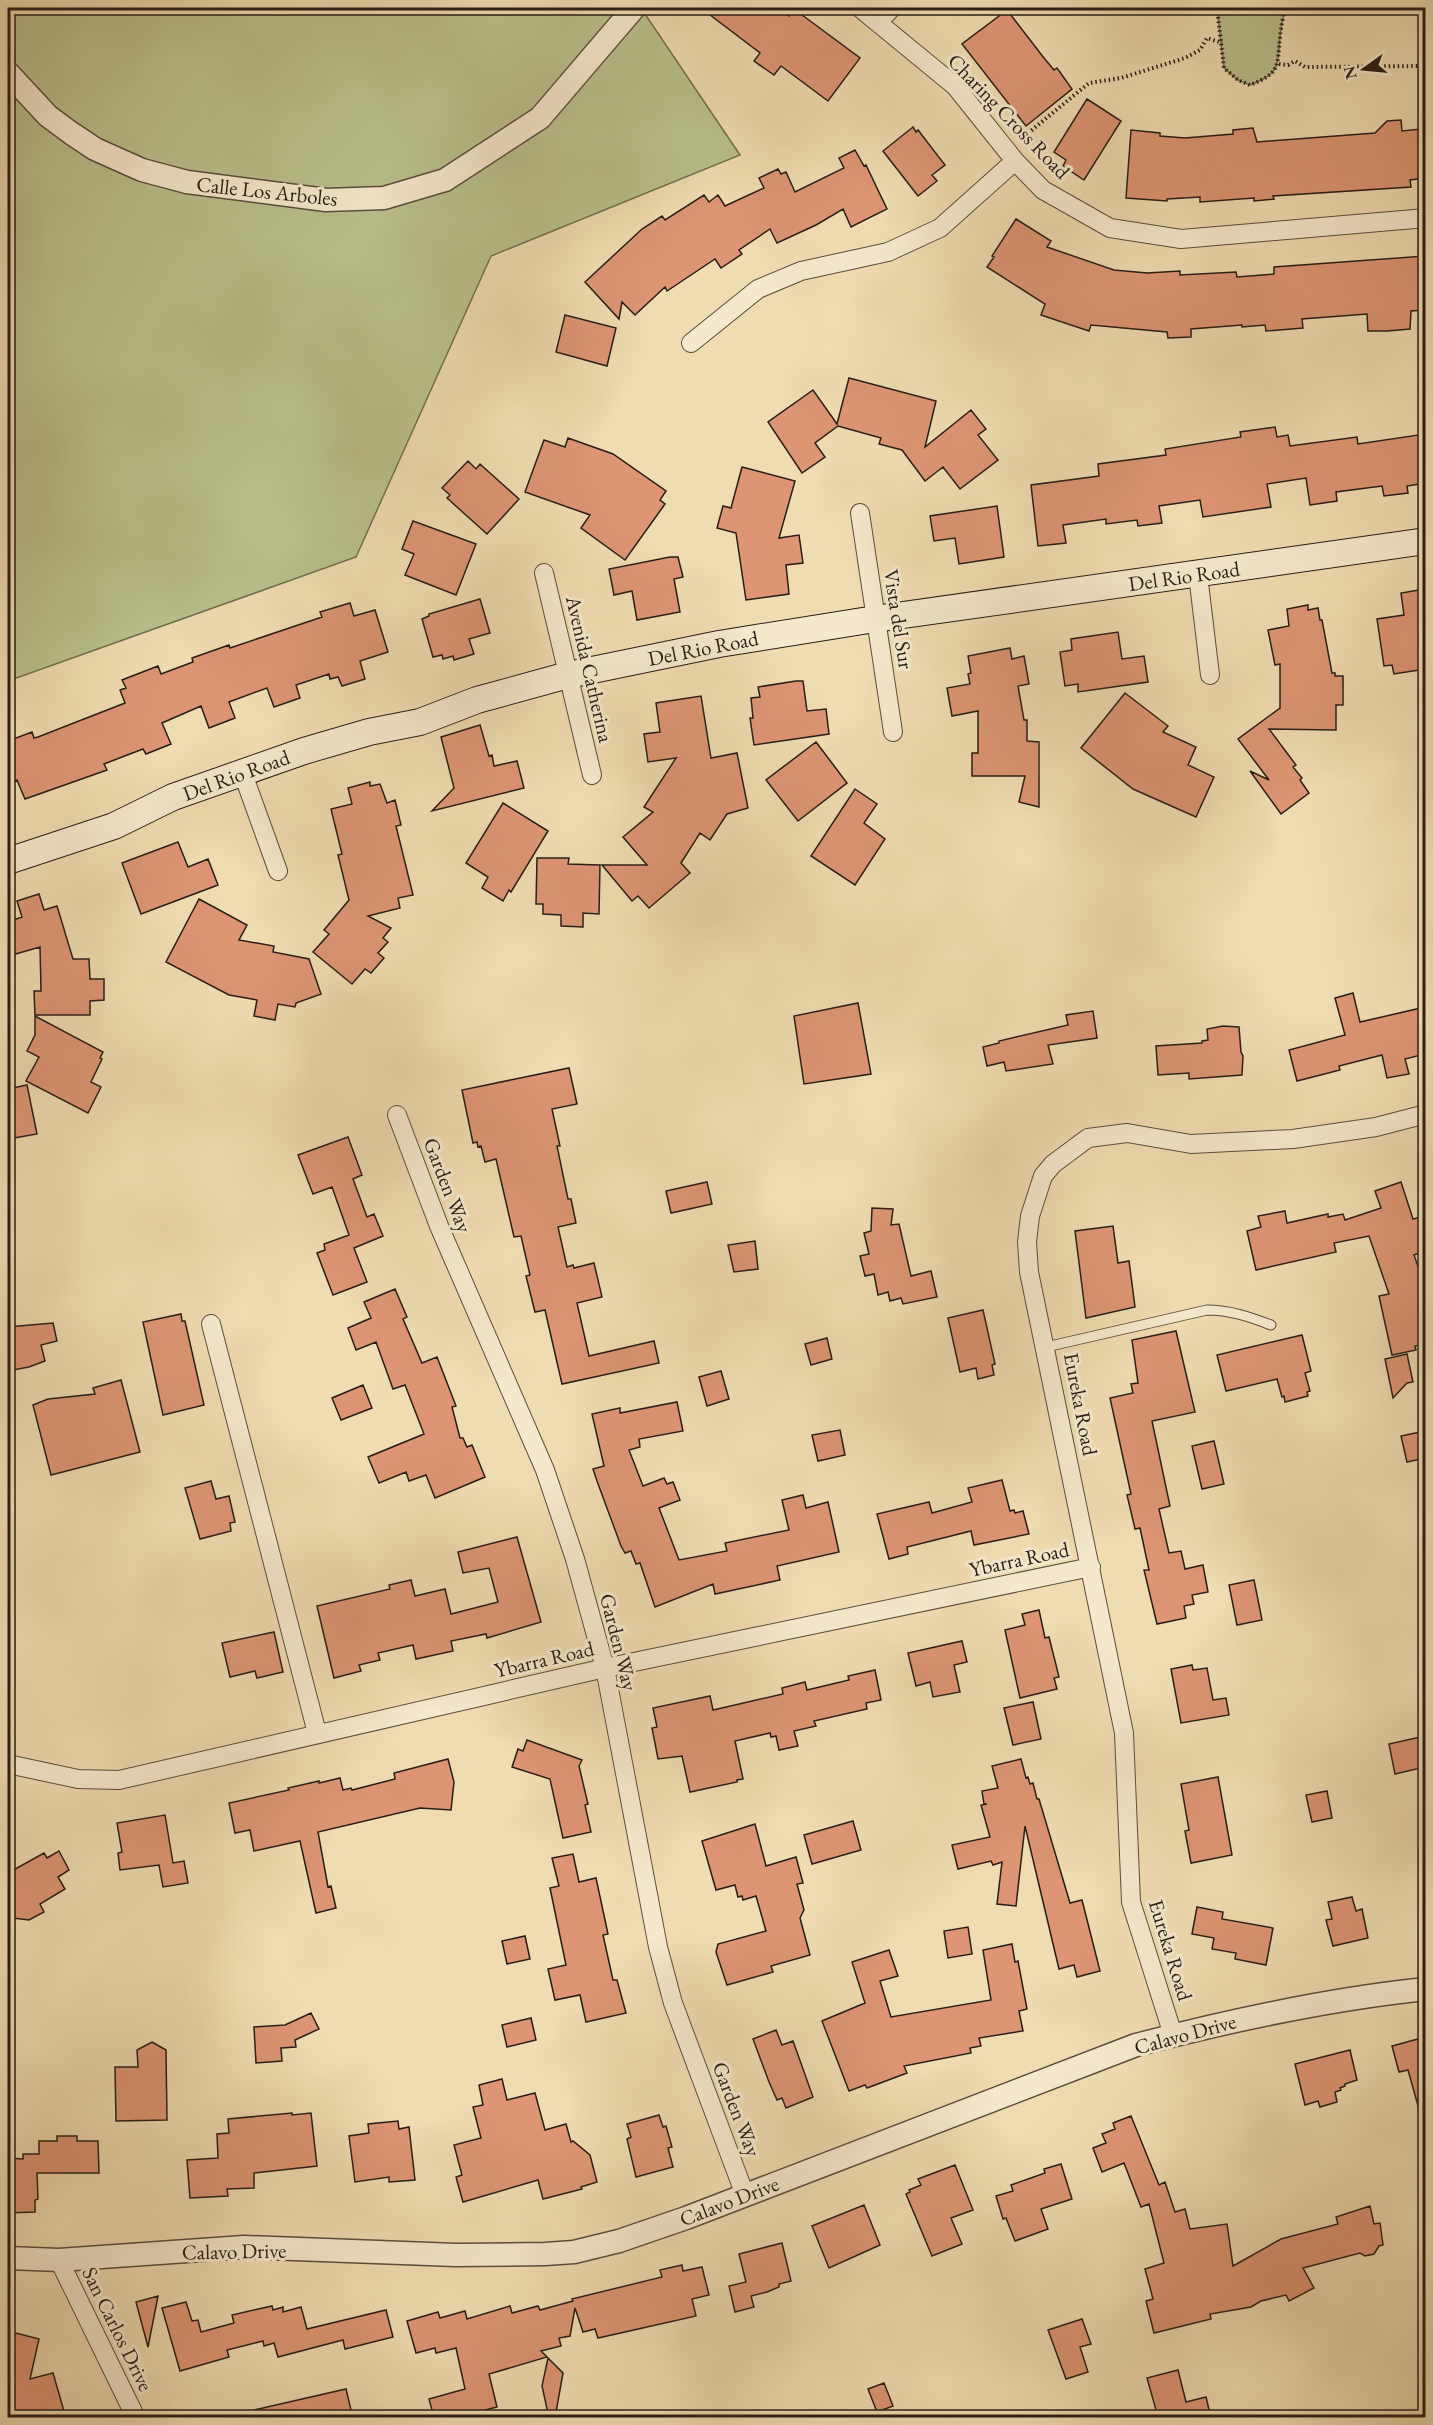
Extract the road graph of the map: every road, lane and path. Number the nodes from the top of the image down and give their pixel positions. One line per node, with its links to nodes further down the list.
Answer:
1 (634, 8): 10 (street, Calle Los Arboles)
2 (860, 8): 6 (street, Charing Cross Road)
3 (892, 8): 6 (street)
4 (1217, 8): 7 (path)
5 (1285, 8): 8 (path)
6 (878, 22): 11 (street, Charing Cross Road)
7 (1222, 43): 8 (path); 11 (path)
8 (1279, 64): 9 (path)
9 (1425, 66)
10 (8, 73)
11 (1011, 155): 12 (street, Charing Cross Road); 13 (street)
12 (1425, 218)
13 (691, 343)
14 (860, 513): 18 (street, Vista del Sur)
15 (1425, 541): 17 (main road, Del Rio Road)
16 (544, 573): 19 (street, Avenida Catherina)
17 (1198, 575): 18 (main road, Del Rio Road); 20 (street)
18 (875, 619): 19 (main road, Del Rio Road); 21 (street, Vista del Sur)
19 (568, 675): 22 (main road, Del Rio Road); 23 (street, Avenida Catherina)
20 (1210, 675)
21 (893, 732)
22 (243, 774): 24 (main road, Del Rio Road); 25 (street)
23 (592, 775)
24 (8, 861)
25 (278, 871)
26 (1425, 1114): 30 (street, Eureka Road)
27 (397, 1115): 32 (street, Garden Way)
28 (211, 1324): 33 (street)
29 (1271, 1324): 30 (lane)
30 (1046, 1347): 31 (street, Eureka Road)
31 (1091, 1567): 32 (street, Ybarra Road); 36 (street, Eureka Road)
32 (605, 1668): 33 (street, Ybarra Road); 37 (street, Garden Way)
33 (317, 1733): 34 (street, Ybarra Road)
34 (8, 1764)
35 (1425, 1989): 36 (street, Calavo Drive)
36 (1173, 2035): 37 (street, Calavo Drive)
37 (745, 2195): 39 (street, Calavo Drive)
38 (8, 2258): 39 (street, Calavo Drive)
39 (59, 2260): 40 (street, San Carlos Drive)
40 (136, 2418)

